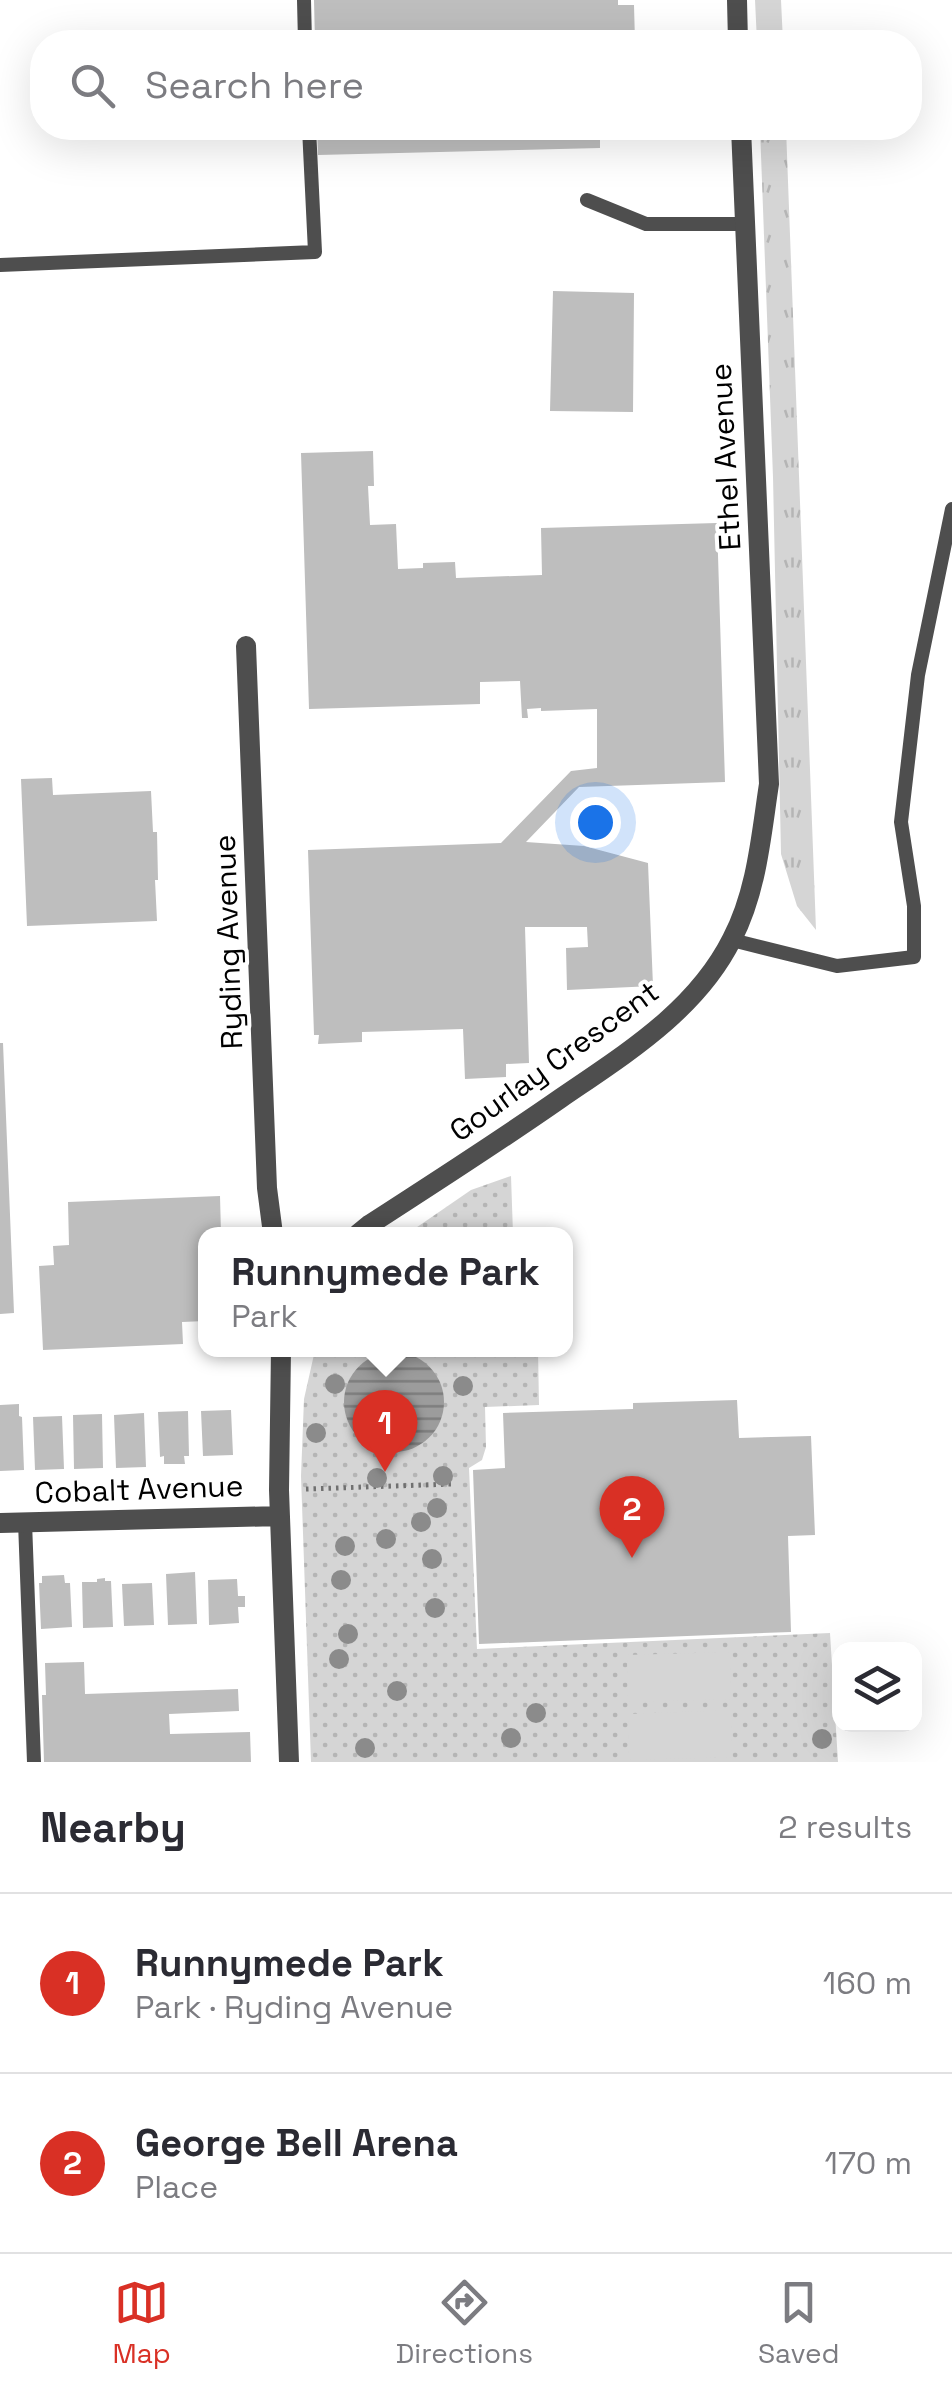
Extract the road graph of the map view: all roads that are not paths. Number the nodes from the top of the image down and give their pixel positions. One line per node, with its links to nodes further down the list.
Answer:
1 (304, 0): 3 (lane)
2 (737, 0): 4 (street)
3 (305, 30)
4 (738, 30)
5 (310, 140): 9 (lane)
6 (742, 140): 8 (street, Ethel Avenue)
7 (587, 200): 8 (lane)
8 (745, 224): 12 (street, Ethel Avenue)
9 (0, 264)
10 (952, 509): 13 (lane)
11 (246, 646): 14 (street, Ryding Avenue)
12 (770, 784): 13 (street, Gourlay Crescent)
13 (732, 940): 15 (street, Gourlay Crescent)
14 (273, 1227)
15 (367, 1227)
16 (281, 1357): 17 (street)
17 (280, 1516): 18 (street, Cobalt Avenue); 21 (street)
18 (25, 1522): 19 (street, Cobalt Avenue); 20 (lane)
19 (0, 1523)
20 (34, 1762)
21 (289, 1762)

